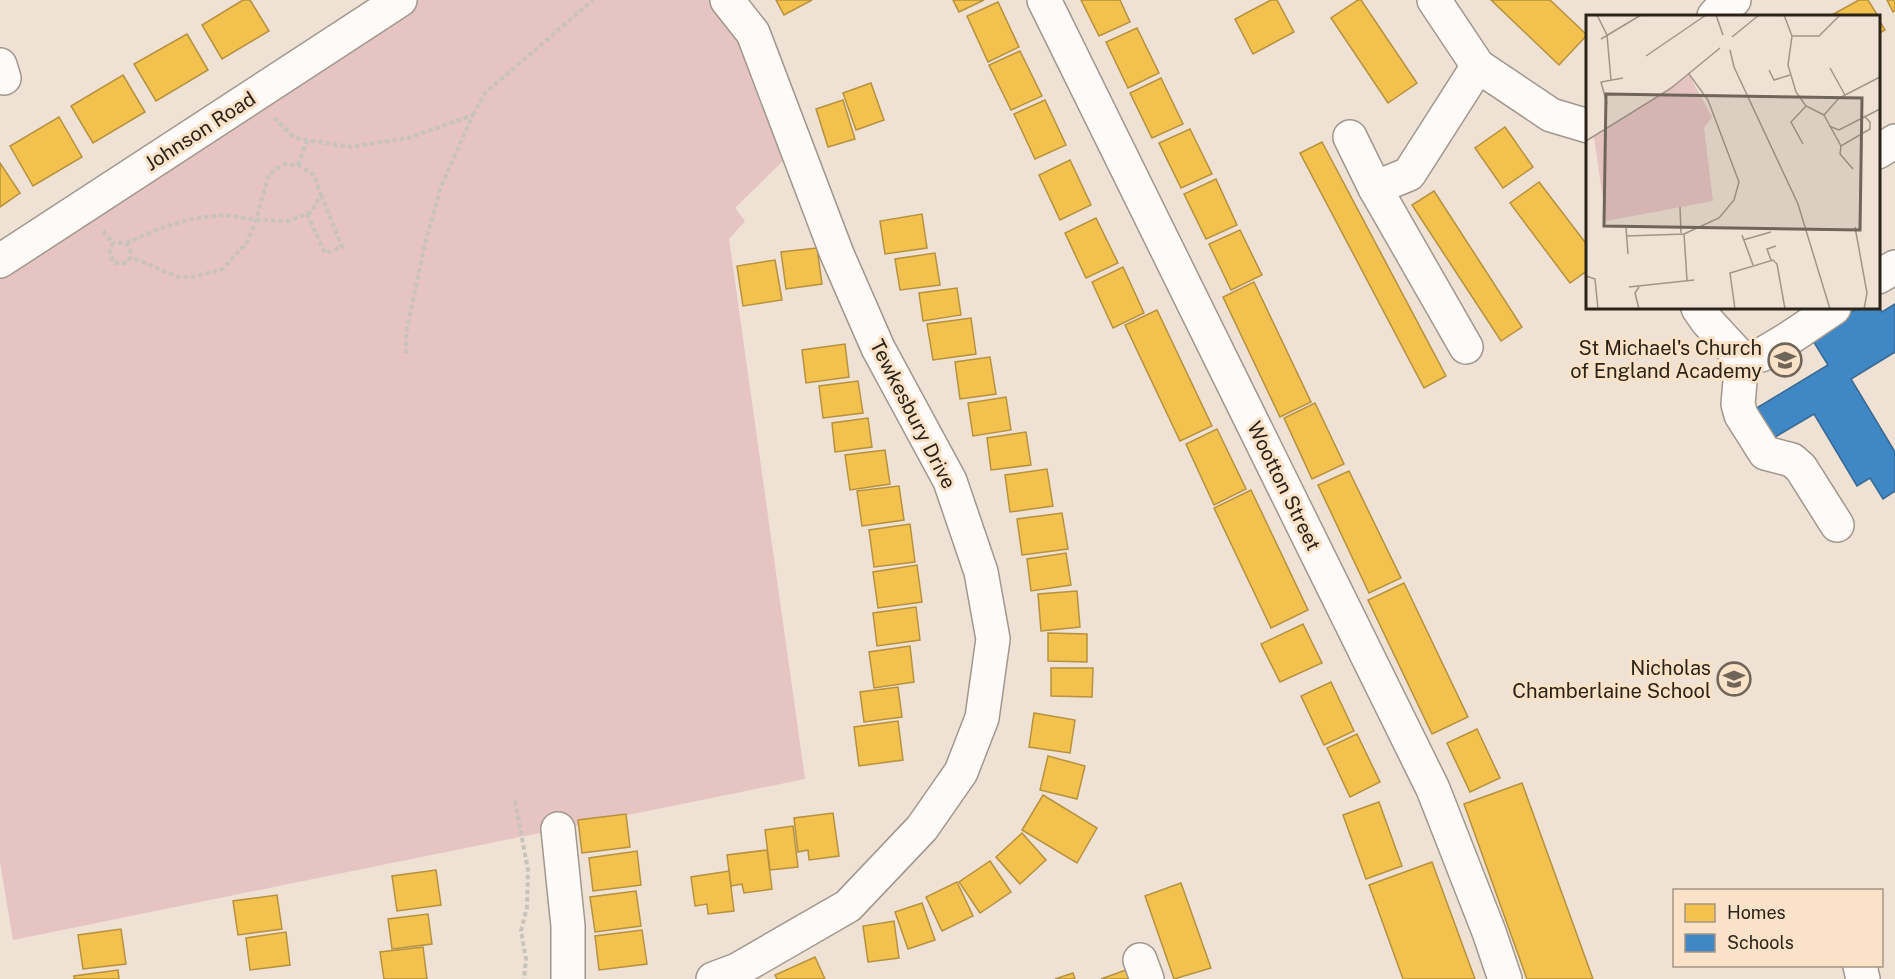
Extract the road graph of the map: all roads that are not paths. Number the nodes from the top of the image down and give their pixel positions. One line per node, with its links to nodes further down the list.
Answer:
1 (400, 0): 13 (street, Johnson Road)
2 (727, 0): 23 (street, Tewkesbury Drive)
3 (1044, 0): 24 (street, Wootton Street)
4 (1434, 0): 7 (street)
5 (1734, 0): 6 (street)
6 (1715, 15)
7 (1478, 66): 8 (street); 12 (street)
8 (1586, 126)
9 (1350, 137): 12 (street)
10 (1895, 141): 11 (street)
11 (1880, 151)
12 (1375, 188): 18 (street)
13 (0, 261)
14 (1895, 267): 15 (street)
15 (1880, 276)
16 (1699, 309): 19 (street)
17 (1833, 309): 19 (street)
18 (1466, 346)
19 (1742, 359): 20 (street)
20 (1837, 525)
21 (558, 829): 22 (street)
22 (568, 979)
23 (713, 979)
24 (1505, 979)

